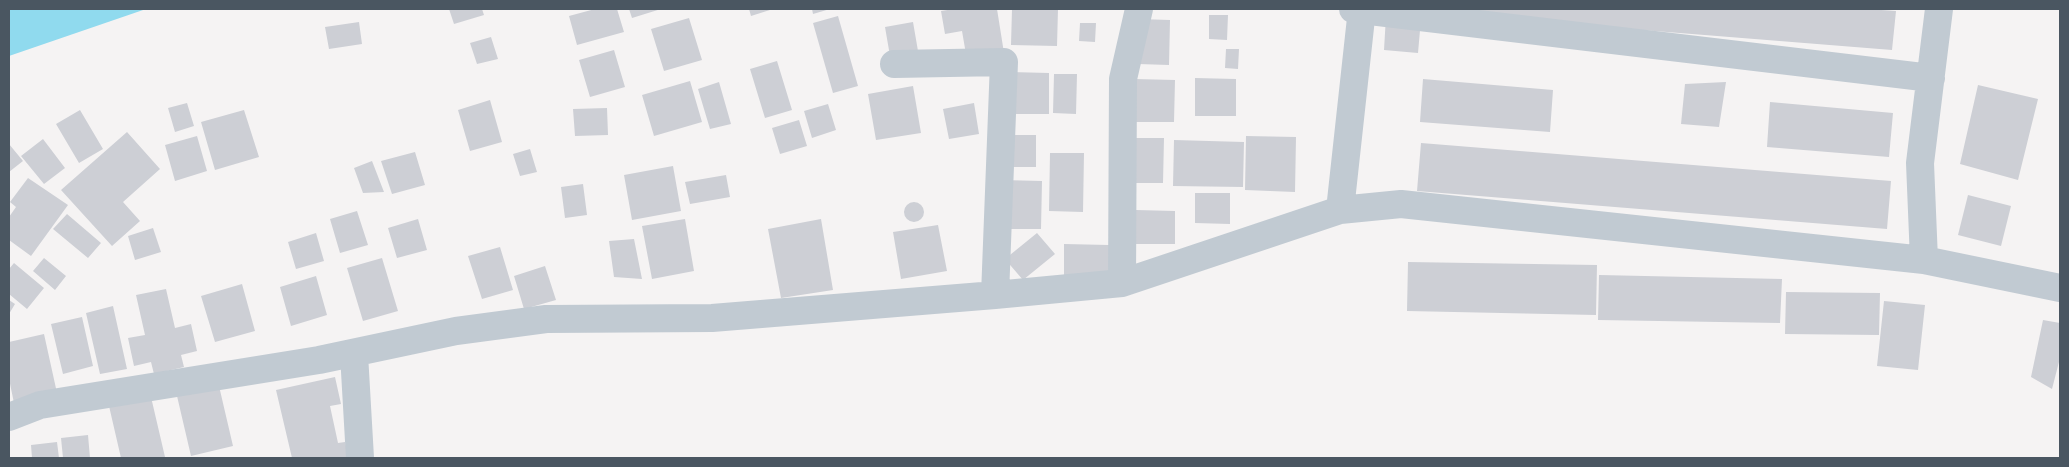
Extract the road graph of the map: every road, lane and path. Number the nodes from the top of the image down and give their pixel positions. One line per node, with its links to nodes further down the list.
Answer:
1 (1139, 9): 8 (street)
2 (1359, 9): 5 (street); 6 (street)
3 (1939, 9): 5 (street)
4 (894, 64): 10 (street)
5 (1932, 78): 7 (street)
6 (1340, 210): 7 (street); 8 (street)
7 (1924, 260): 9 (street)
8 (1122, 283): 10 (street)
9 (2060, 288)
10 (995, 295): 11 (street)
11 (354, 354): 12 (street); 13 (street)
12 (9, 417)
13 (360, 458)

